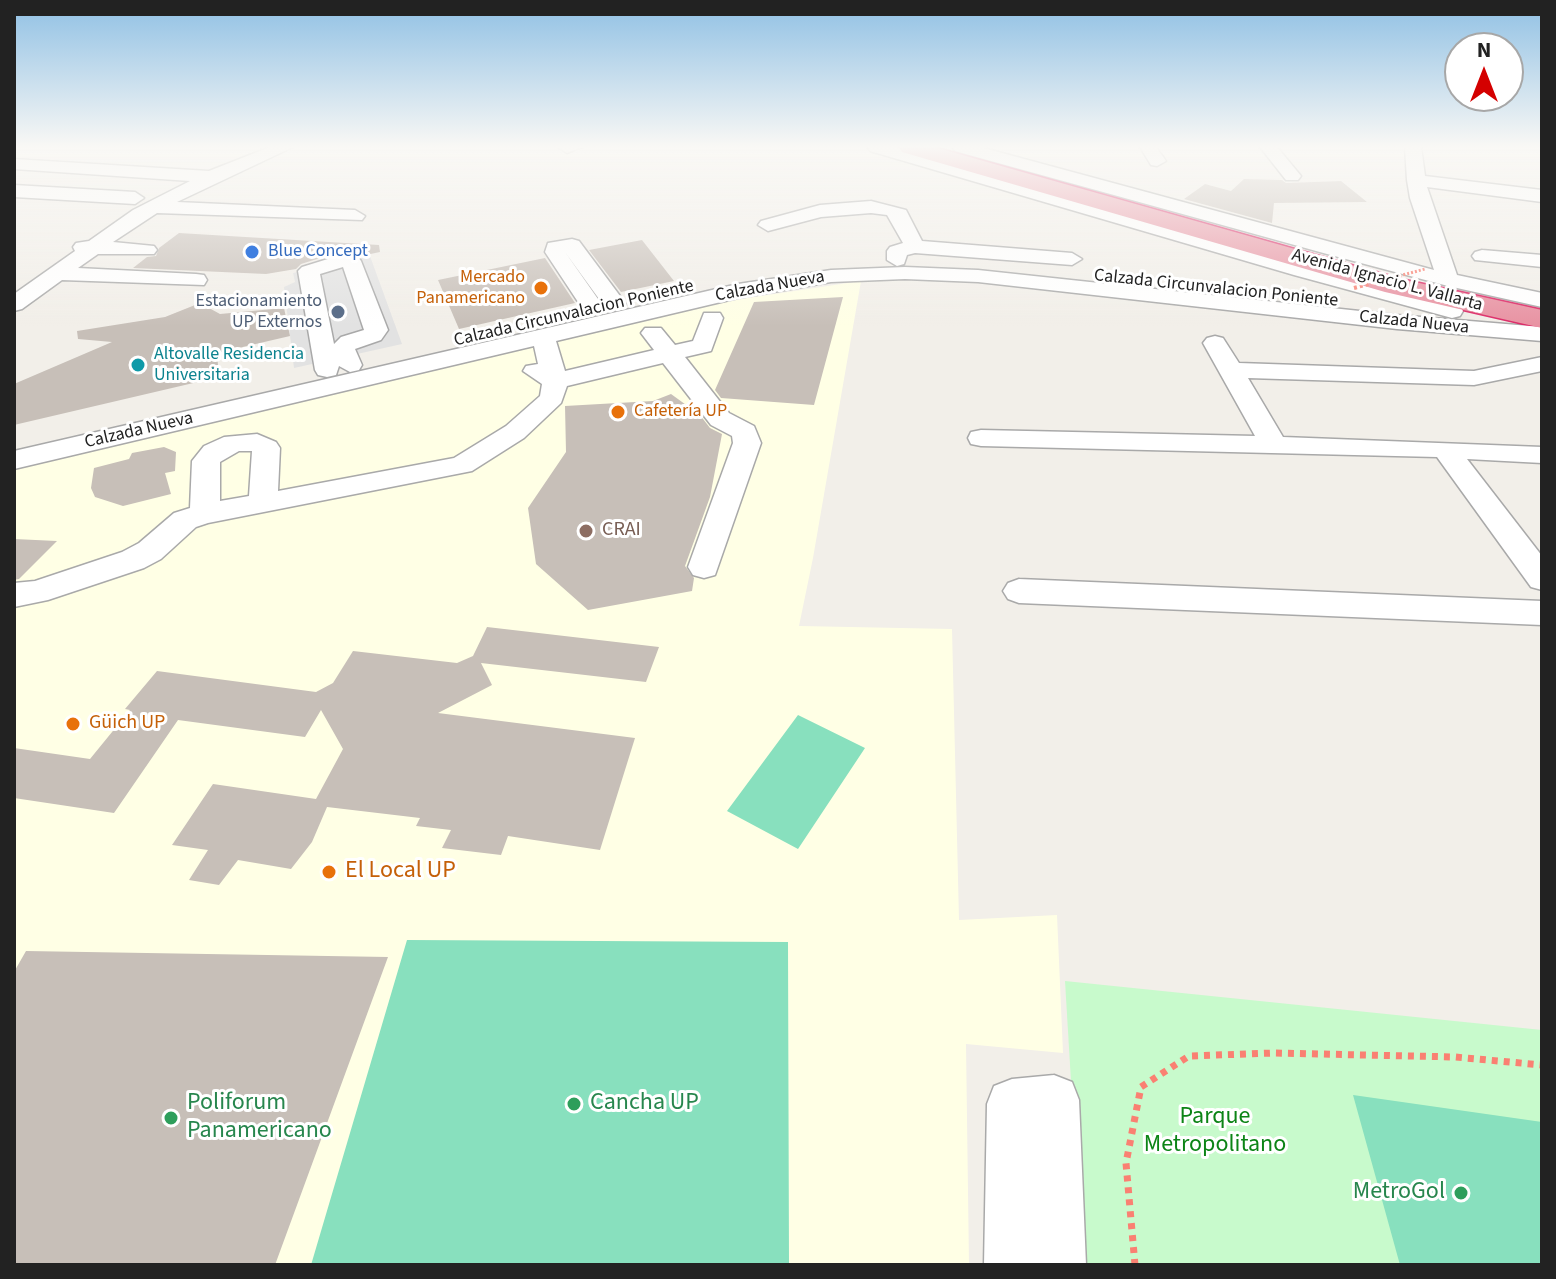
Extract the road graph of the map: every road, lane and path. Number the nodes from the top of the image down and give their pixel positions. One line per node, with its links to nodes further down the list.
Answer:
1 (136, 207): 14 (street)
2 (136, 207): 14 (street)
3 (215, 207): 10 (street)
4 (1080, 207): 11 (street, Avenida Ignacio L. Vallarta)
5 (1114, 207): 11 (highway)
6 (1131, 207): 35 (highway, Avenida Ignacio L. Vallarta)
7 (1133, 207): 33 (highway, Avenida Ignacio L. Vallarta)
8 (1179, 207): 15 (street, Avenida Ignacio L. Vallarta)
9 (1422, 207): 26 (street)
10 (355, 216)
11 (1132, 222): 28 (street, Avenida Ignacio L. Vallarta)
12 (768, 225): 18 (street)
13 (1322, 226): 15 (street)
14 (91, 232): 16 (street); 17 (street); 24 (street)
15 (1303, 242): 26 (street, Avenida Ignacio L. Vallarta)
16 (59, 245)
17 (147, 250)
18 (906, 254): 20 (street); 22 (street, Calzada Circunvalacion Poniente); 43 (street, Calzada Circunvalacion Poniente)
19 (1482, 256): 21 (street)
20 (1072, 259)
21 (1542, 261)
22 (942, 268): 29 (street, Calzada Nueva); 39 (street, Calzada Nueva)
23 (1425, 269): 27 (path, bridge)
24 (57, 273): 25 (street); 31 (street)
25 (196, 280)
26 (1448, 280): 30 (street, Avenida Ignacio L. Vallarta)
27 (1354, 288)
28 (1396, 296): 32 (street, Avenida Ignacio L. Vallarta); 35 (highway)
29 (1225, 297): 32 (street, Calzada Circunvalacion Poniente); 35 (street, Calzada Nueva)
30 (1542, 300)
31 (14, 304)
32 (1426, 304): 35 (street, Avenida Ignacio L. Vallarta)
33 (1542, 312)
34 (1542, 319): 35 (highway, Avenida Ignacio L. Vallarta)
35 (1503, 322): 36 (street, Calzada Nueva); 40 (street)
36 (1542, 333)
37 (1215, 343): 41 (street)
38 (487, 350): 39 (street); 39 (street, Calzada Nueva); 47 (street, Calzada Nueva)
39 (549, 359): 48 (street); 50 (street)
40 (1541, 365): 41 (street)
41 (1230, 370): 44 (street)
42 (981, 438): 44 (street)
43 (14, 441)
44 (1274, 445): 45 (street)
45 (1445, 449): 46 (street); 51 (street)
46 (1542, 455)
47 (14, 460)
48 (263, 503): 49 (street); 49 (street)
49 (205, 514): 53 (street)
50 (704, 567)
51 (1542, 579)
52 (1019, 591): 54 (street)
53 (14, 595)
54 (1542, 613)
55 (1542, 1065): 58 (path)
56 (1012, 1265): 57 (street)
57 (1058, 1265)
58 (1135, 1265)

